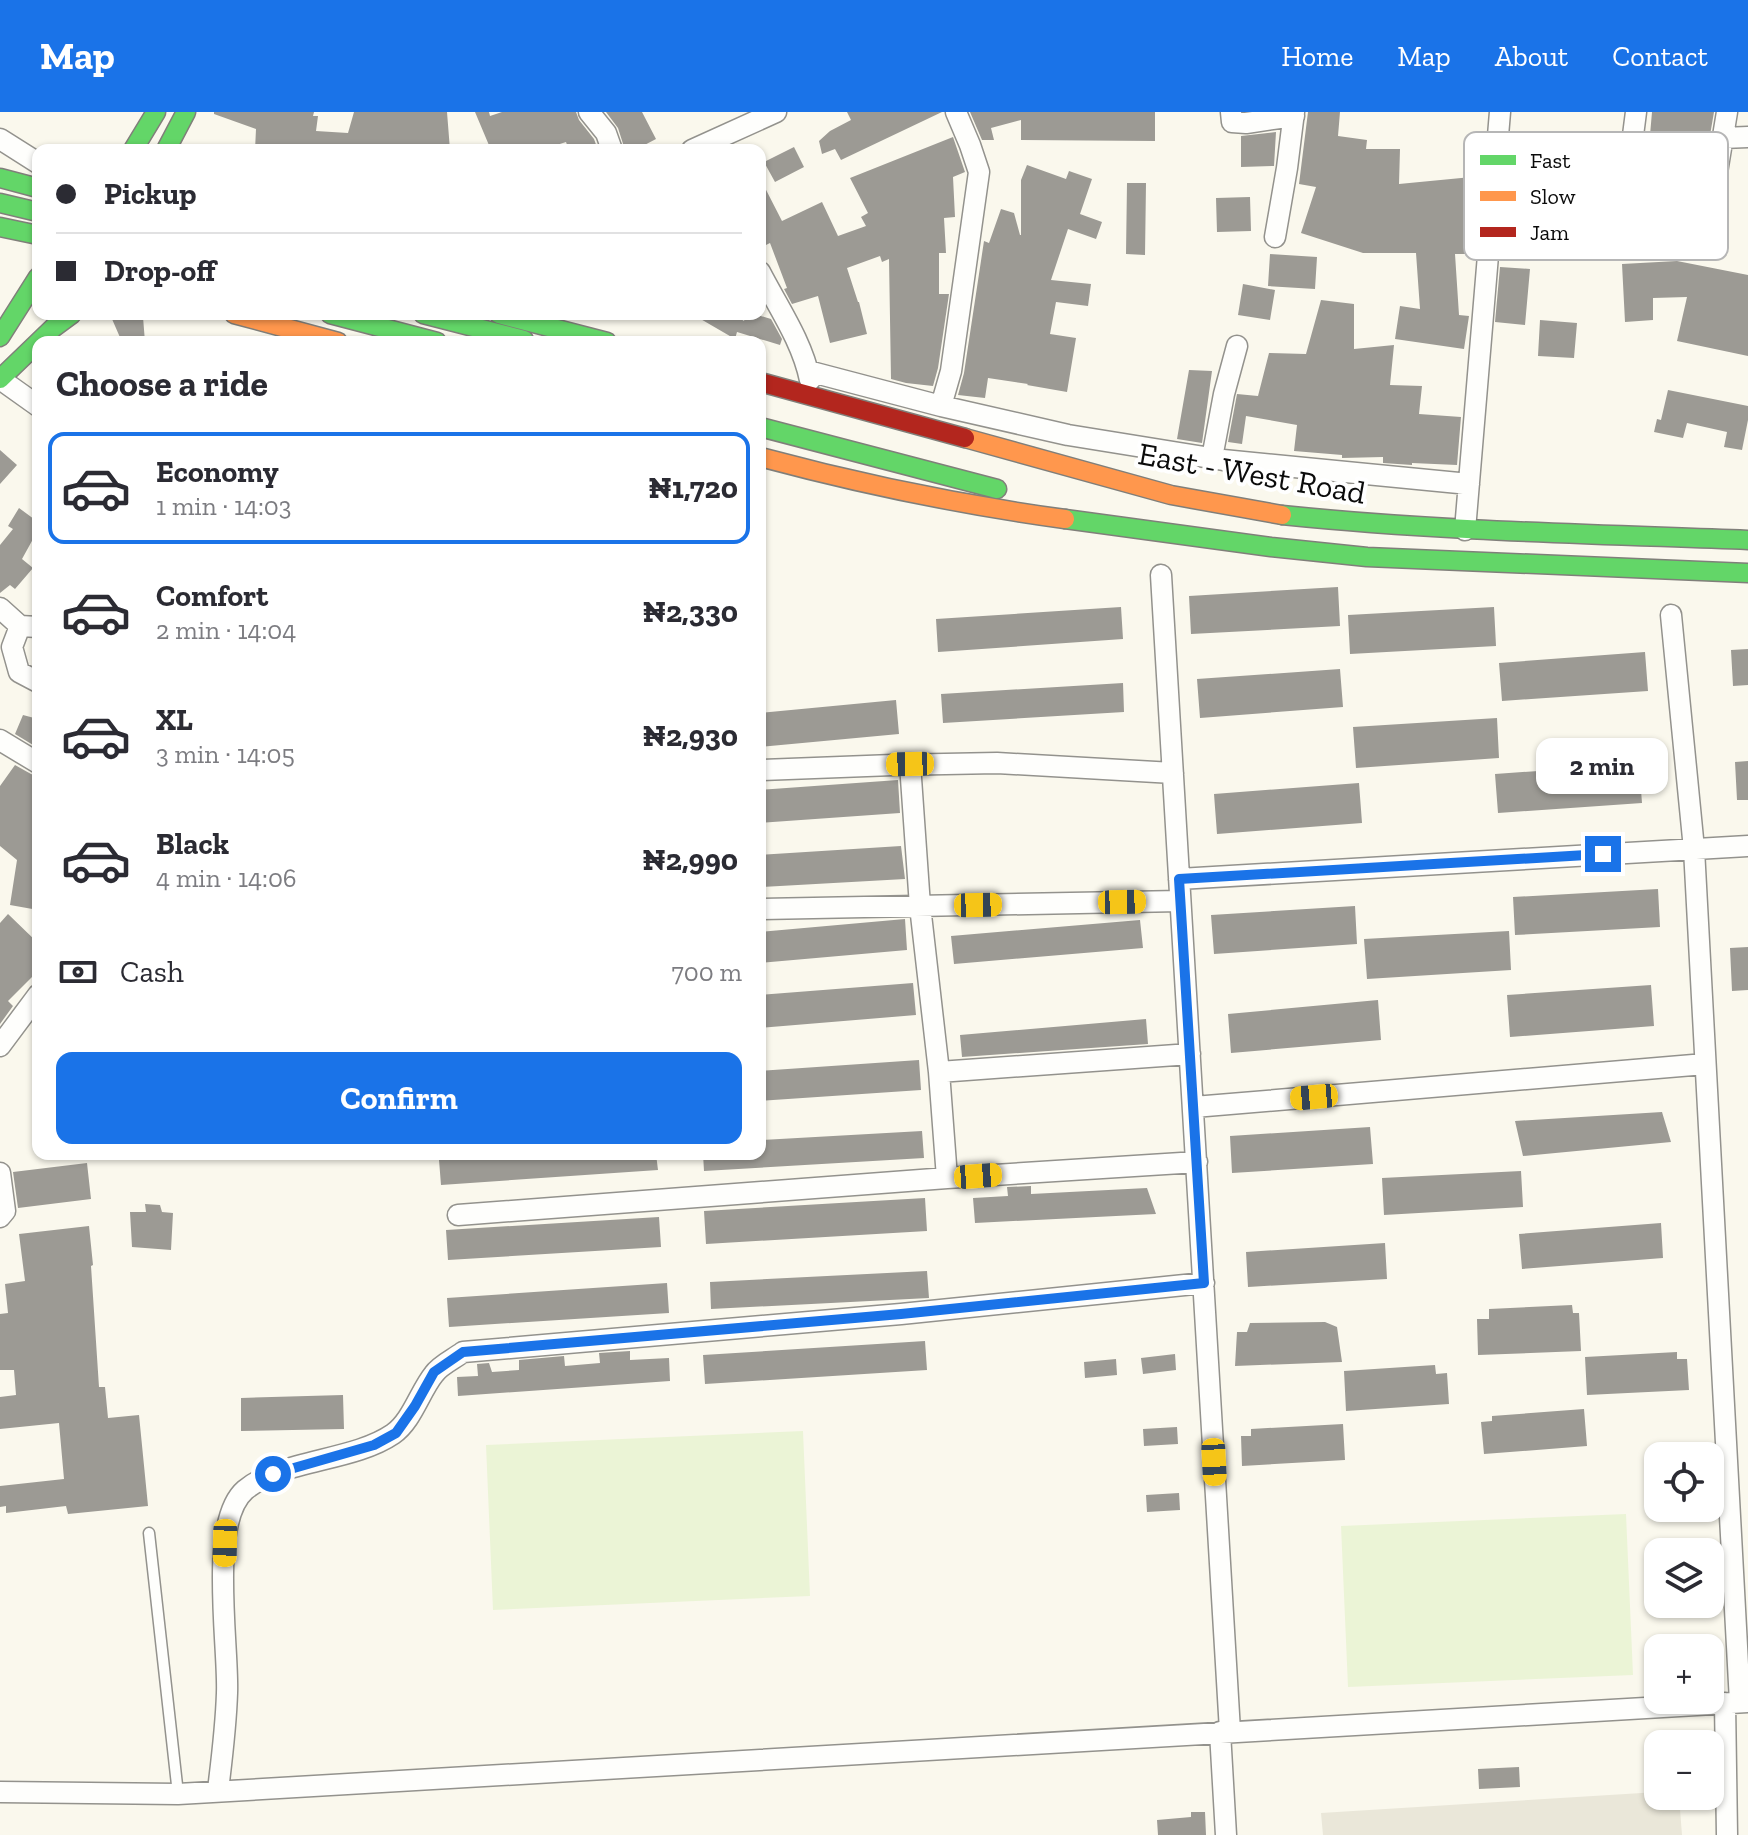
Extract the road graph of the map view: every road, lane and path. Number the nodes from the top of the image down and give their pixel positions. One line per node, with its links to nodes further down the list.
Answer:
1 (156, 112): 19 (main road)
2 (186, 112): 20 (main road)
3 (193, 112): 15 (main road)
4 (589, 112): 21 (street)
5 (776, 112): 22 (street)
6 (956, 112): 54 (street)
7 (1231, 112): 11 (street)
8 (1500, 112): 12 (street)
9 (1636, 112): 13 (street)
10 (1727, 112): 14 (street)
11 (1294, 114): 30 (street)
12 (1498, 132)
13 (1633, 132)
14 (1724, 132)
15 (194, 135)
16 (1748, 137): 17 (street)
17 (1728, 138)
18 (0, 139): 23 (street)
19 (137, 144)
20 (169, 144)
21 (610, 144)
22 (709, 144)
23 (32, 159)
24 (0, 178): 25 (main road)
25 (32, 186)
26 (0, 203): 27 (main road)
27 (32, 211)
28 (0, 227): 29 (main road)
29 (32, 234)
30 (1275, 237)
31 (0, 244): 32 (main road)
32 (32, 249)
33 (1488, 260): 59 (street)
34 (766, 283): 49 (street)
35 (32, 286): 46 (main road)
36 (64, 320): 41 (main road)
37 (256, 320): 42 (main road)
38 (353, 320): 43 (main road)
39 (446, 320): 44 (main road)
40 (522, 320): 45 (main road)
41 (45, 336)
42 (316, 336)
43 (414, 336)
44 (508, 336)
45 (584, 336)
46 (0, 337)
47 (1237, 346): 57 (street)
48 (32, 348): 50 (main road)
49 (808, 371): 52 (street); 54 (street)
50 (0, 379): 53 (street)
51 (766, 384): 52 (main road, East - West Road)
52 (812, 395): 60 (main road, East - West Road)
53 (32, 402)
54 (941, 406): 57 (street)
55 (766, 429): 62 (main road)
56 (873, 431): 60 (main road)
57 (1212, 458): 59 (street)
58 (766, 459): 62 (main road, East - West Road)
59 (1469, 484): 61 (street)
60 (1171, 495): 61 (main road, East - West Road)
61 (1465, 530): 63 (main road, East - West Road)
62 (1157, 531): 64 (main road, East - West Road)
63 (1748, 540)
64 (1748, 573)
65 (1161, 575): 74 (street)
66 (0, 608): 68 (street)
67 (1671, 615): 76 (street)
68 (29, 626): 69 (street)
69 (32, 679)
70 (0, 740): 71 (street)
71 (32, 759)
72 (910, 764): 73 (street); 74 (street); 79 (street)
73 (766, 770)
74 (1173, 773): 77 (street)
75 (1748, 846): 76 (street)
76 (1694, 849): 77 (street); 84 (street)
77 (1179, 879): 78 (street)
78 (1180, 901): 79 (street); 83 (street)
79 (920, 906): 80 (street); 85 (street)
80 (766, 909)
81 (32, 1003): 82 (street)
82 (0, 1046)
83 (1190, 1054): 85 (street); 86 (street)
84 (1705, 1064): 86 (street); 94 (street)
85 (939, 1072): 89 (street)
86 (1194, 1107): 87 (street)
87 (1197, 1162): 89 (street); 92 (street)
88 (0, 1173): 91 (street)
89 (947, 1178): 90 (street)
90 (458, 1215)
91 (0, 1217)
92 (1204, 1283): 95 (street); 96 (street)
93 (149, 1533): 98 (lane)
94 (1738, 1703): 95 (street); 100 (street)
95 (1225, 1732): 96 (street); 99 (street)
96 (218, 1790): 98 (street)
97 (0, 1792): 98 (street)
98 (178, 1794)
99 (1226, 1835)
100 (1727, 1835)

